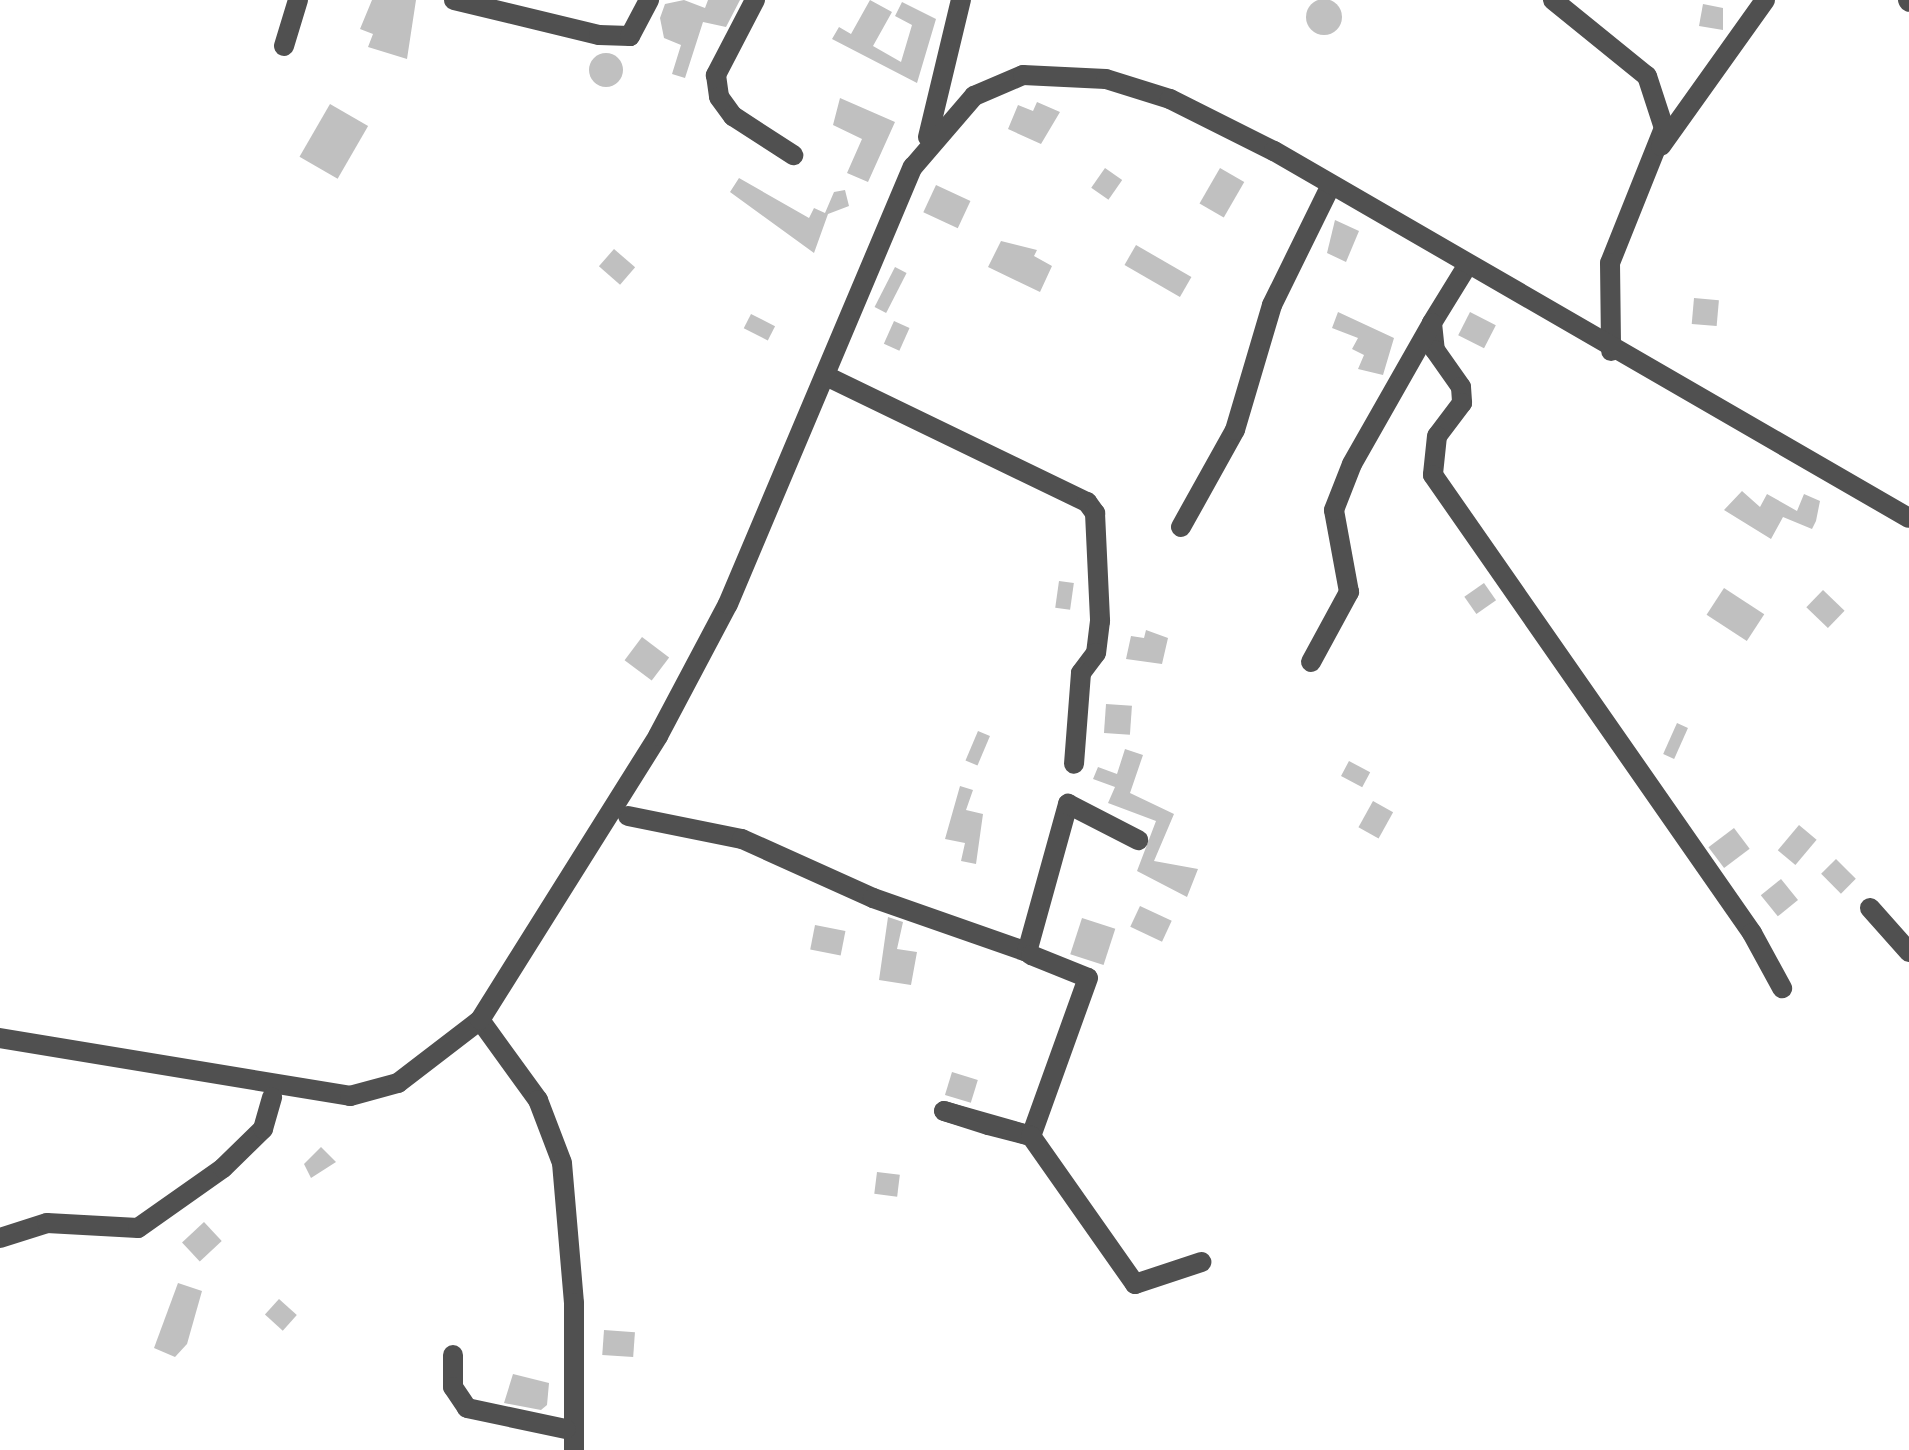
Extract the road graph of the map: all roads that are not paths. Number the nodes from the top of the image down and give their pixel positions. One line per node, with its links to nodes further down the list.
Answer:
1 (298, 0): 8 (street)
2 (454, 0): 3 (street)
3 (649, 0)
4 (755, 0): 11 (street)
5 (961, 0): 10 (street)
6 (1553, 0): 9 (street)
7 (1765, 0): 9 (street)
8 (284, 46)
9 (1661, 146): 15 (street)
10 (925, 149): 12 (street); 16 (street)
11 (793, 155)
12 (1331, 185): 13 (street); 18 (street)
13 (1467, 266): 14 (street); 15 (street)
14 (1432, 323): 19 (street); 26 (street)
15 (1611, 351): 17 (street)
16 (826, 376): 20 (street); 27 (street)
17 (1909, 518)
18 (1181, 527)
19 (1311, 662)
20 (1074, 764)
21 (628, 816): 22 (street)
22 (1138, 840)
23 (1870, 908): 24 (street)
24 (1909, 952)
25 (1031, 955): 31 (street)
26 (1782, 988)
27 (480, 1020): 28 (street); 34 (street)
28 (0, 1038)
29 (272, 1097): 30 (street)
30 (0, 1238)
31 (1201, 1262)
32 (453, 1355): 33 (street)
33 (566, 1429)
34 (574, 1450)

